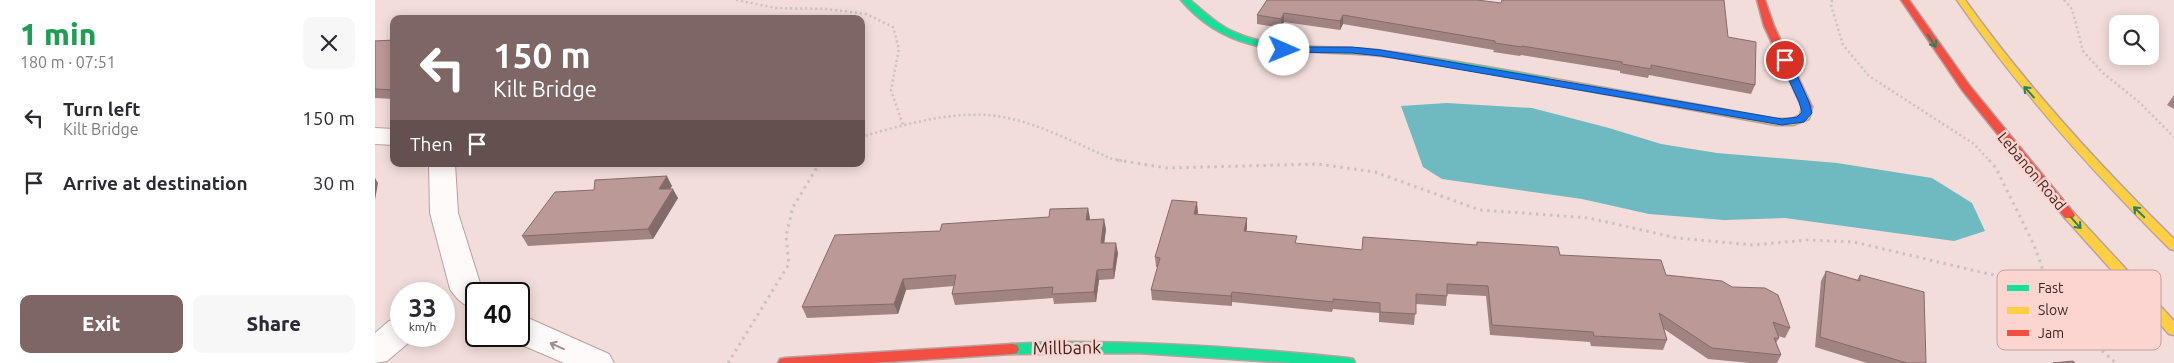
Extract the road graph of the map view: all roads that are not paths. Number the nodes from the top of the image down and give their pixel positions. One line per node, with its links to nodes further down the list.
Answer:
1 (1185, 0): 2 (street)
2 (1761, 0)
3 (1905, 0): 9 (street, Lebanon Road, one-way to 9)
4 (1961, 0): 8 (street, one-way to 4)
5 (375, 136): 6 (street)
6 (390, 137)
7 (442, 167): 10 (street)
8 (2174, 246)
9 (2119, 270)
10 (461, 290)
11 (2161, 316): 12 (street, Lebanon Road, one-way to 12)
12 (2174, 330)
13 (530, 333): 17 (street, one-way to 13)
14 (390, 339): 15 (street)
15 (375, 352)
16 (932, 359): 18 (street, Millbank); 19 (street, Millbank)
17 (597, 363)
18 (785, 363)
19 (1348, 363)

